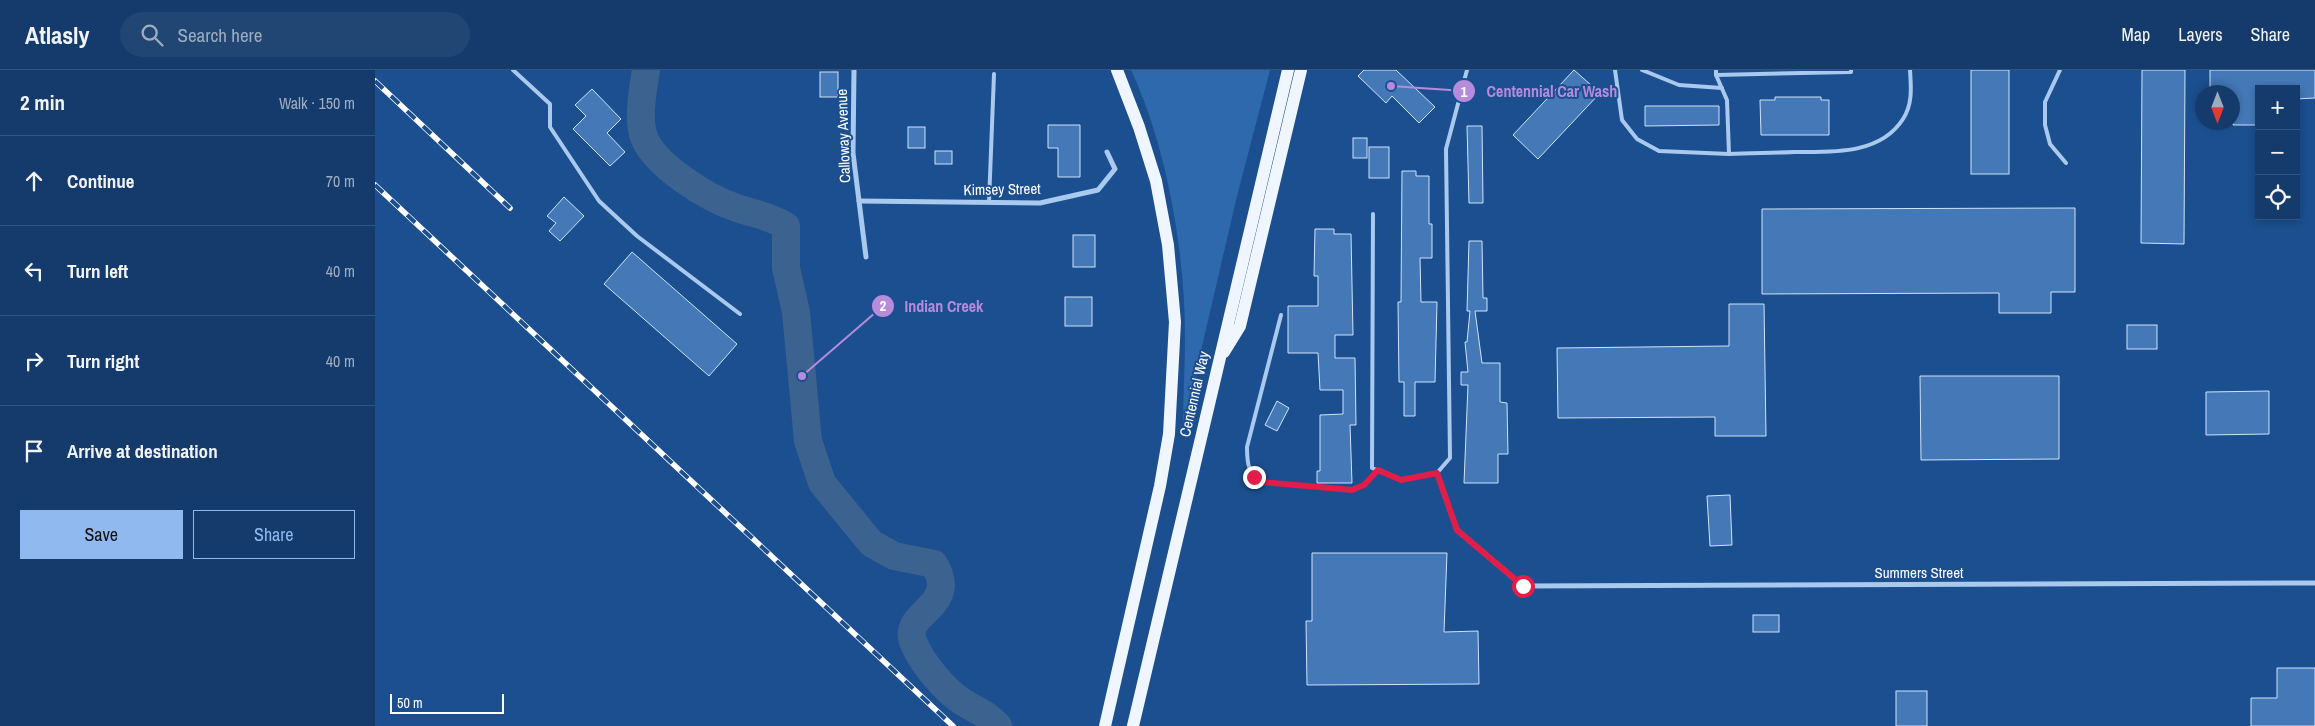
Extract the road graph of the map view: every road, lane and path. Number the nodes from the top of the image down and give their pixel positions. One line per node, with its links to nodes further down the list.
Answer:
1 (513, 70): 22 (lane)
2 (854, 70): 18 (street, Calloway Avenue)
3 (1117, 70): 28 (main road, Centennial Way)
4 (1288, 70): 24 (main road, Centennial Way)
5 (1301, 70): 24 (main road)
6 (1467, 70): 26 (lane)
7 (1615, 70): 16 (lane)
8 (1642, 70): 14 (lane)
9 (1851, 70): 12 (lane)
10 (1910, 70): 16 (lane)
11 (2060, 70): 17 (lane)
12 (1716, 73): 14 (lane)
13 (994, 74): 19 (lane)
14 (1722, 88): 16 (lane)
15 (1107, 152): 19 (street, Kimsey Street)
16 (1729, 154)
17 (2066, 163)
18 (859, 201): 19 (street, Kimsey Street); 21 (street, Calloway Avenue)
19 (989, 202)
20 (1373, 214): 25 (lane)
21 (866, 257)
22 (740, 314)
23 (1281, 315): 25 (lane)
24 (1218, 363): 29 (main road, Centennial Way)
25 (1378, 470): 26 (lane)
26 (1437, 473): 27 (street, Summers Street)
27 (2315, 583)
28 (1105, 726)
29 (1133, 726)

